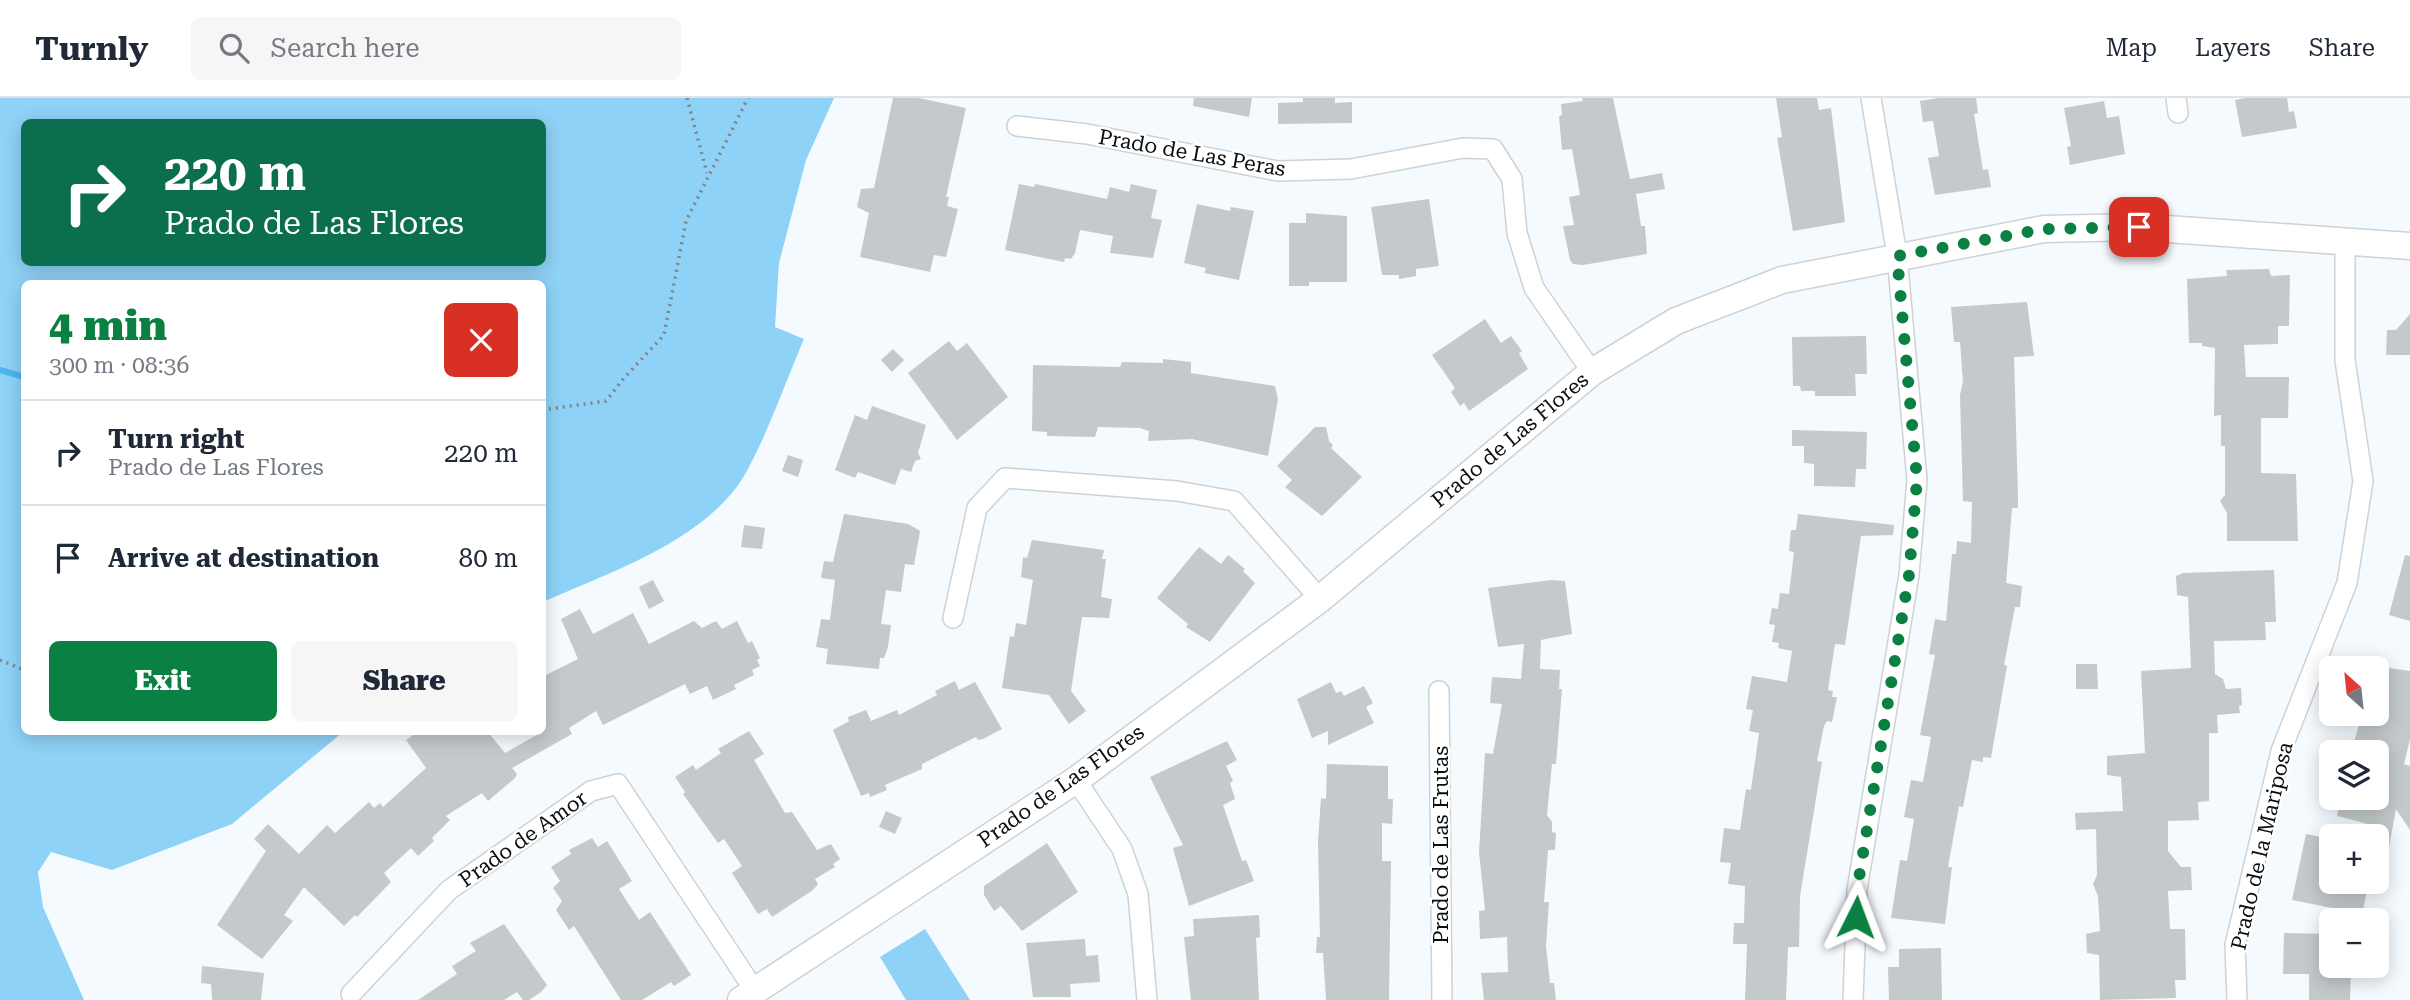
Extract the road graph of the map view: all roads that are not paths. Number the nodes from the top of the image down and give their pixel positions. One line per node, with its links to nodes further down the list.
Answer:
1 (1871, 98): 5 (street)
2 (1017, 126): 6 (street, Prado de Las Peras)
3 (2345, 244): 4 (street, Prado de Las Flores); 5 (street, Prado de Las Flores); 16 (street, Prado de la Mariposa)
4 (2410, 246)
5 (1897, 256): 6 (street, Prado de Las Flores); 15 (street)
6 (1592, 372): 7 (street, Prado de Las Flores)
7 (1320, 599): 8 (street); 10 (street, Prado de Las Flores)
8 (953, 618)
9 (1439, 691): 14 (street, Prado de Las Frutas)
10 (1076, 780): 12 (street, Prado de Las Flores); 13 (street)
11 (351, 994): 12 (street, Prado de Amor)
12 (748, 995)
13 (1147, 1000)
14 (1442, 1000)
15 (1853, 1000)
16 (2237, 1000)

